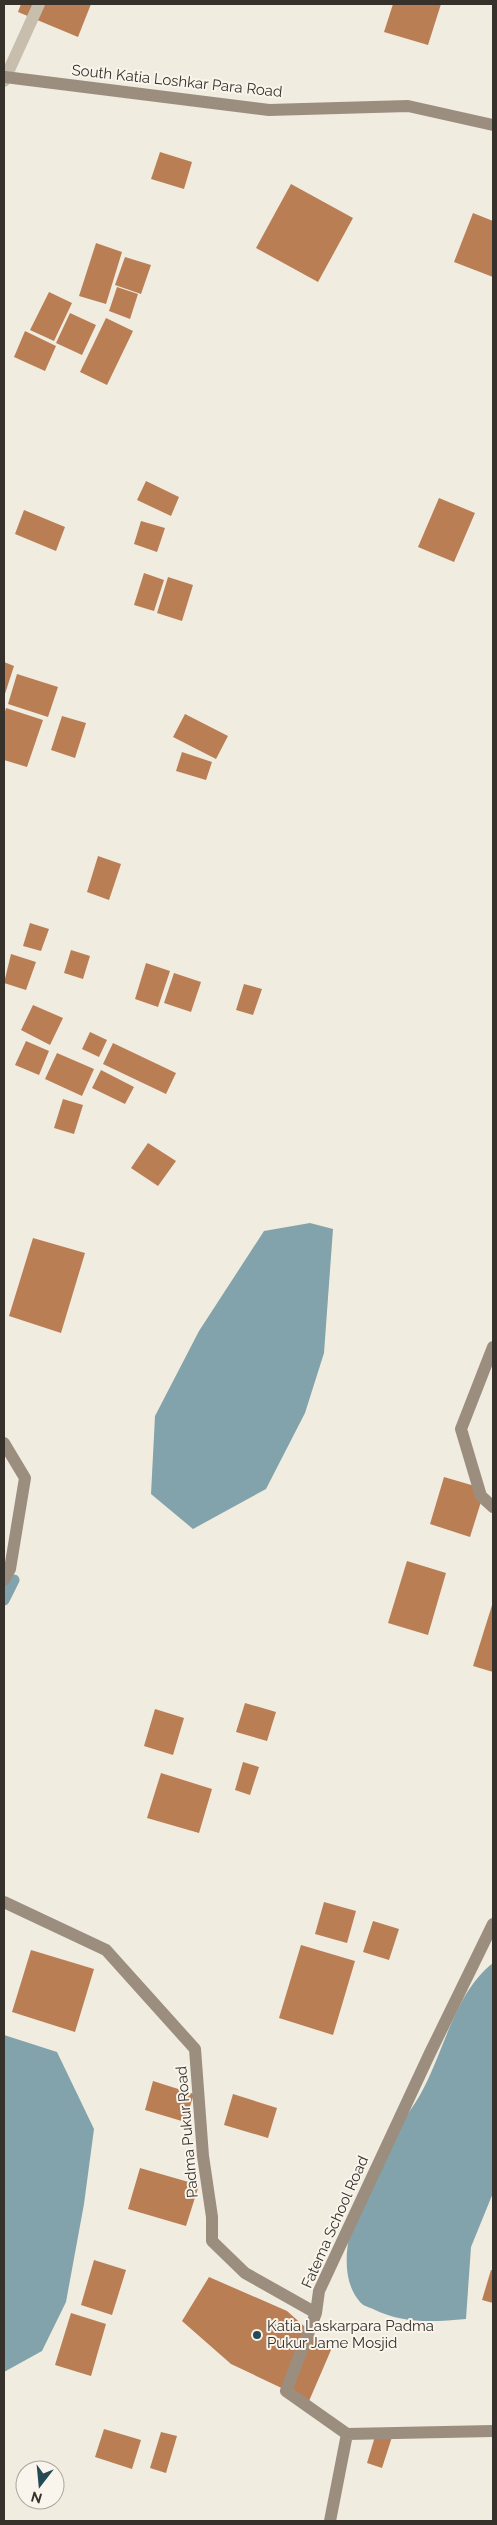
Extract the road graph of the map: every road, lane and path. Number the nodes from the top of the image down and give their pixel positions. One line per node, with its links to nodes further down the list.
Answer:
1 (39, 4): 2 (street)
2 (5, 79): 3 (street, South Katia Loshkar Para Road)
3 (493, 125)
4 (493, 1347): 6 (street)
5 (4, 1443): 7 (street)
6 (493, 1507)
7 (4, 1580)
8 (4, 1902): 10 (street, Padma Pukur Road)
9 (493, 1924): 10 (street, Fatema School Road)
10 (316, 2313): 12 (street, Fatema School Road)
11 (493, 2431): 12 (street)
12 (347, 2434): 13 (street)
13 (330, 2521)

